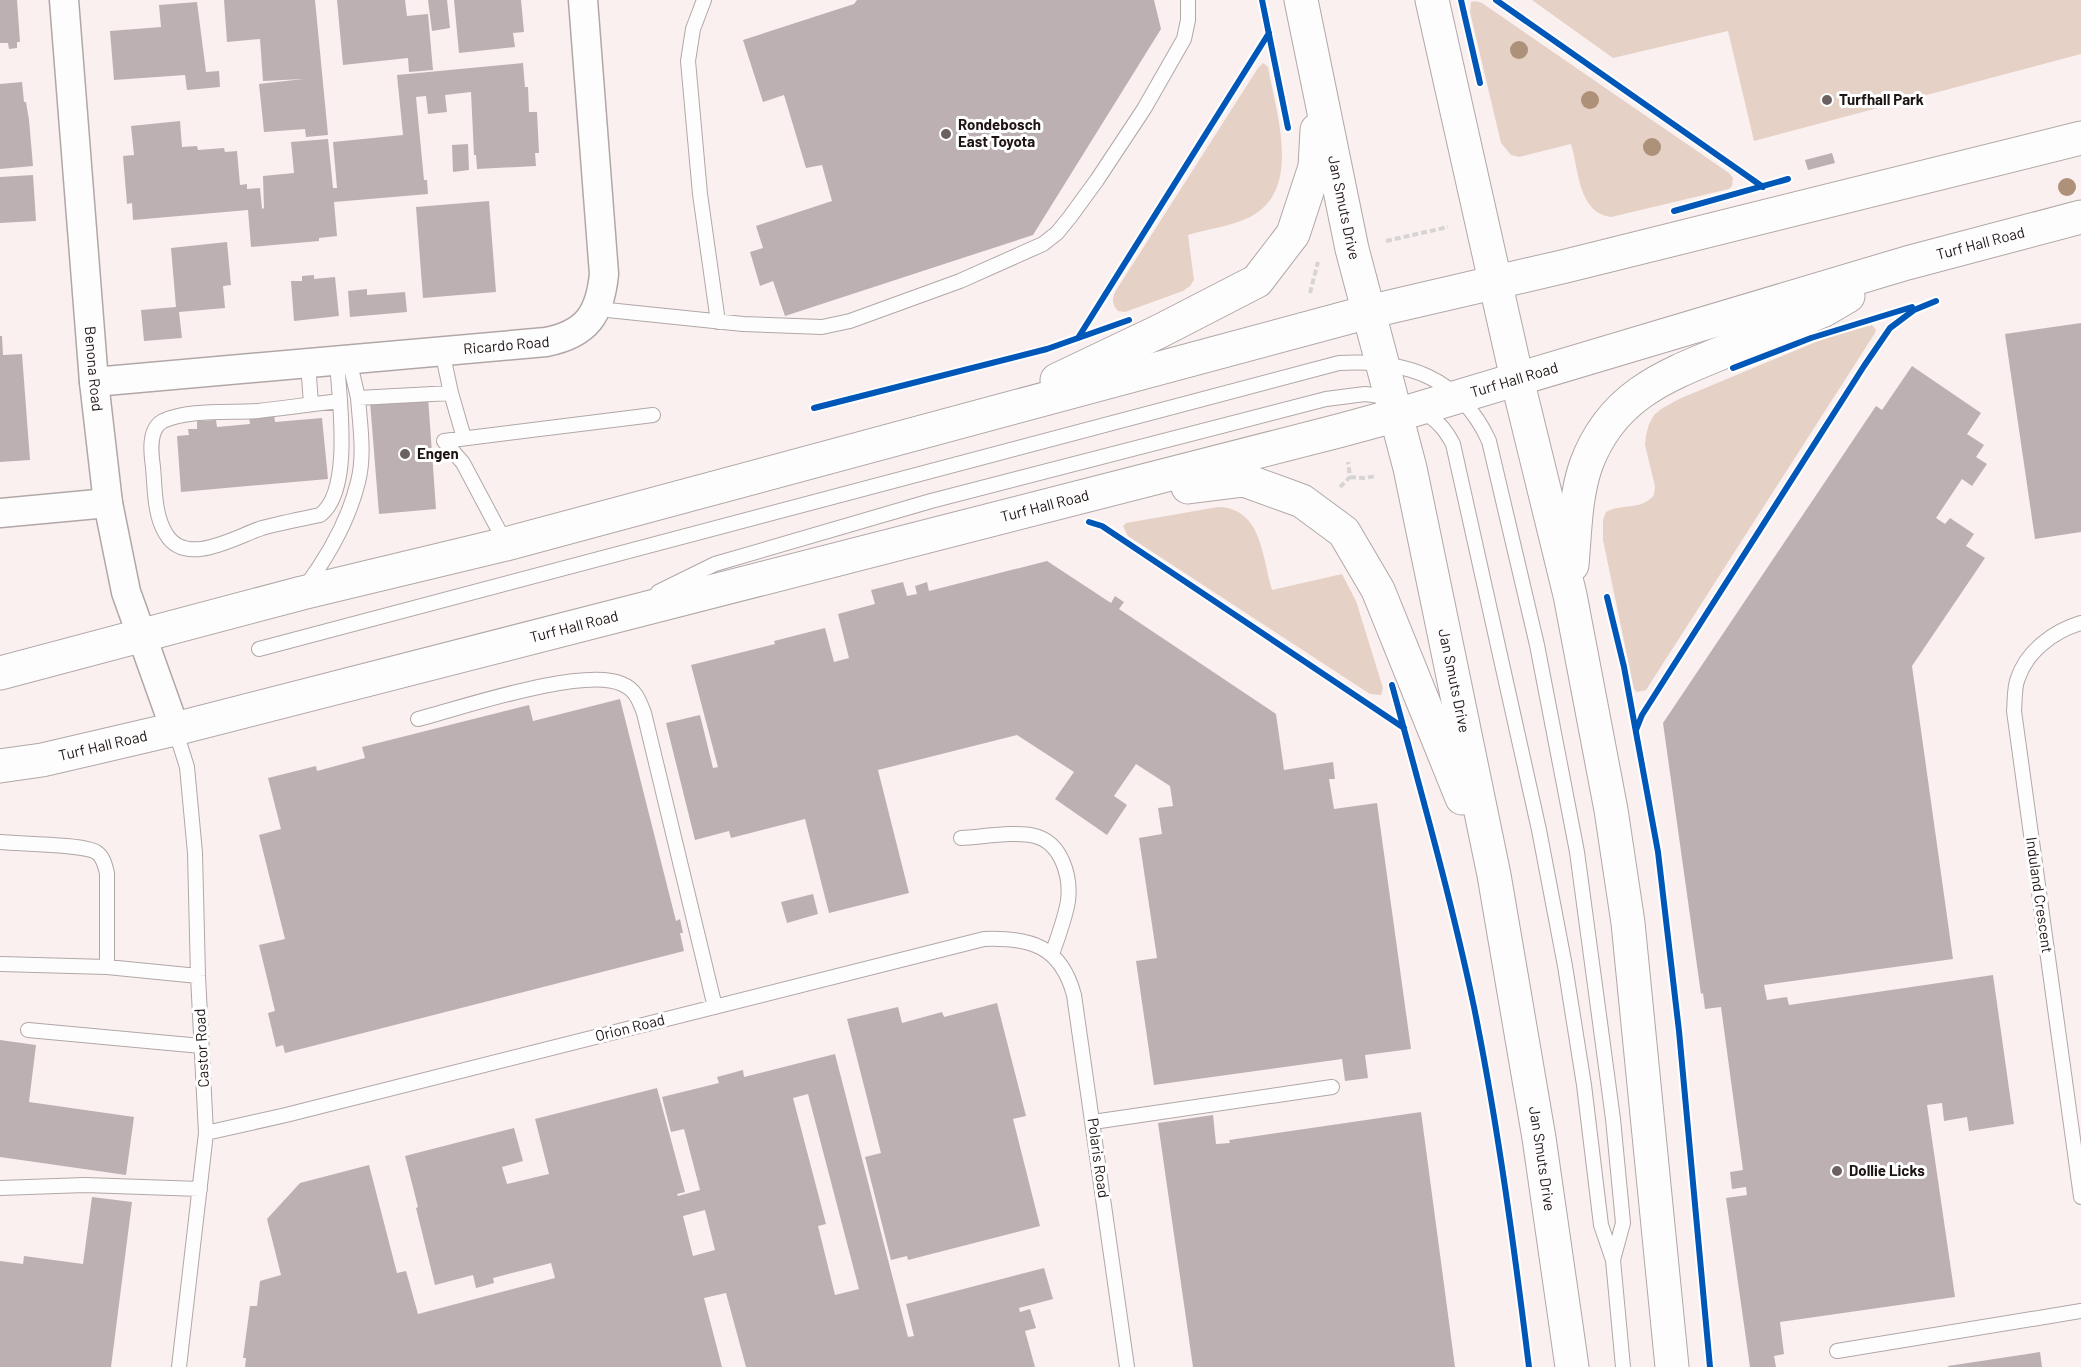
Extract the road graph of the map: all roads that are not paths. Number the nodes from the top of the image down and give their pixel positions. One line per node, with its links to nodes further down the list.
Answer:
1 (64, 0): 20 (street, Benona Road)
2 (583, 0): 12 (street)
3 (704, 0): 14 (lane)
4 (1188, 0): 14 (lane)
5 (1301, 0): 7 (main road, Jan Smuts Drive)
6 (1432, 0): 11 (main road)
7 (1318, 90): 13 (main road, Jan Smuts Drive); 28 (main road)
8 (2081, 138): 11 (main road)
9 (2081, 218): 10 (main road, Turf Hall Road)
10 (1907, 263): 19 (main road, Turf Hall Road); 35 (main road)
11 (1496, 281): 13 (main road); 19 (main road)
12 (598, 309): 14 (lane); 15 (street, Ricardo Road)
13 (1368, 312): 18 (main road, Jan Smuts Drive); 28 (main road)
14 (718, 322)
15 (442, 351): 16 (street, Ricardo Road); 21 (lane)
16 (343, 360): 17 (street, Ricardo Road); 23 (lane); 24 (lane)
17 (308, 363): 20 (street, Ricardo Road); 25 (lane)
18 (1383, 364): 22 (lane); 26 (main road, Jan Smuts Drive); 39 (lane)
19 (1517, 379): 22 (main road, Turf Hall Road); 35 (main road)
20 (94, 382): 31 (street, Benona Road)
21 (452, 393): 23 (lane); 29 (lane)
22 (1459, 397): 26 (main road, Turf Hall Road); 61 (lane)
23 (358, 398): 34 (lane)
24 (340, 401): 25 (lane); 25 (lane)
25 (311, 404)
26 (1402, 407): 30 (main road, Turf Hall Road); 36 (lane); 46 (main road, Jan Smuts Drive); 61 (lane)
27 (653, 415): 29 (lane)
28 (983, 416): 33 (main road)
29 (464, 438): 33 (lane)
30 (1060, 502): 36 (main road, Turf Hall Road); 46 (main road)
31 (108, 503): 32 (street); 38 (street, Benona Road)
32 (0, 513)
33 (506, 544): 34 (main road)
34 (302, 593): 38 (main road)
35 (1570, 595): 68 (main road)
36 (600, 620): 42 (main road, Turf Hall Road)
37 (2081, 623): 57 (lane, Induland Crescent)
38 (141, 634): 40 (main road); 42 (street, Benona Road)
39 (259, 648)
40 (0, 673)
41 (418, 719): 51 (lane)
42 (175, 729): 43 (main road, Turf Hall Road); 50 (lane, Castor Road)
43 (0, 766)
44 (961, 838): 47 (lane)
45 (0, 842): 49 (lane)
46 (1494, 875): 66 (main road, Jan Smuts Drive)
47 (1052, 954): 51 (lane, Orion Road); 55 (lane, Polaris Road)
48 (0, 964): 49 (lane)
49 (107, 967): 50 (lane)
50 (198, 976): 53 (lane, Castor Road)
51 (715, 1007): 56 (lane, Orion Road)
52 (28, 1030): 53 (lane)
53 (201, 1046): 56 (lane, Castor Road)
54 (1332, 1087): 55 (lane)
55 (1093, 1122): 65 (lane, Polaris Road)
56 (206, 1133): 59 (lane, Castor Road)
57 (2077, 1137): 60 (lane, Induland Crescent)
58 (0, 1188): 59 (lane)
59 (200, 1189): 64 (lane, Castor Road)
60 (2081, 1197)
61 (1613, 1260): 67 (lane)
62 (2081, 1311): 63 (lane)
63 (1838, 1350)
64 (179, 1367)
65 (1127, 1367)
66 (1572, 1367)
67 (1623, 1367)
68 (1672, 1367)

